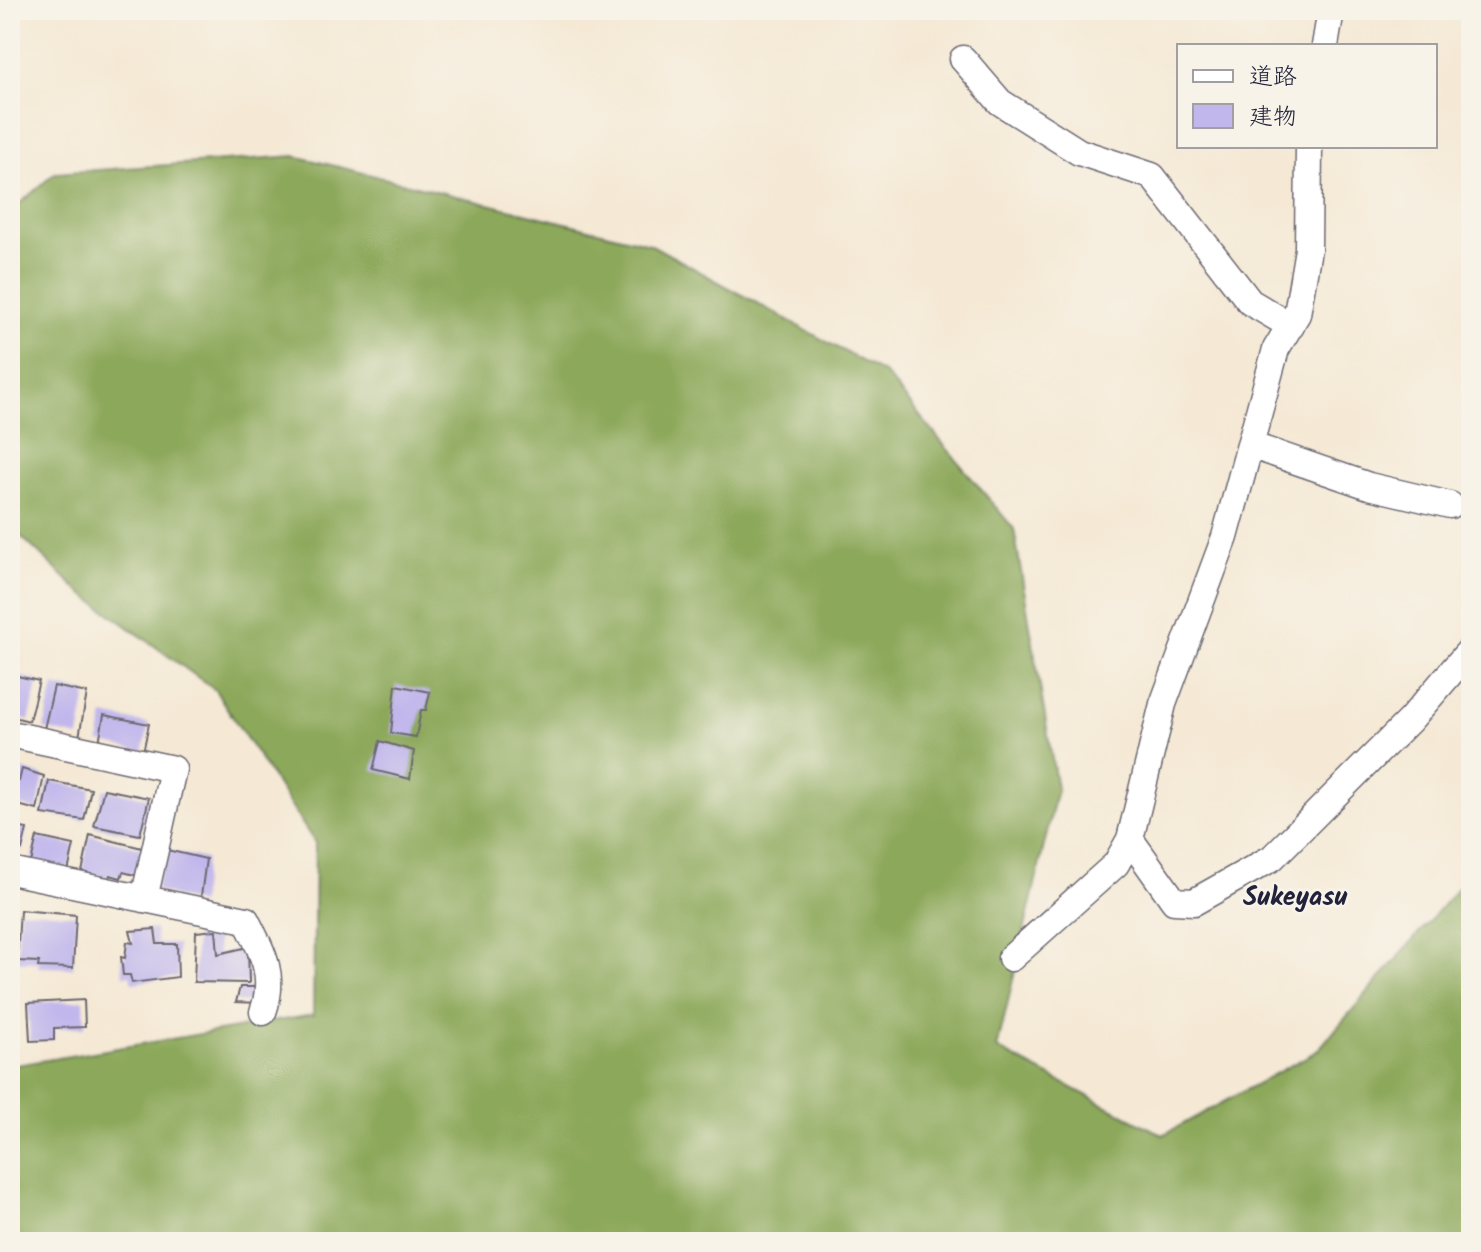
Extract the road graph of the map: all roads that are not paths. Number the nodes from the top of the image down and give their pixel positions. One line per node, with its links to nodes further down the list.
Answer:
1 (1331, 10): 2 (street)
2 (1325, 44)
3 (963, 59): 5 (street)
4 (1309, 148): 5 (street)
5 (1291, 326): 6 (street)
6 (1250, 445): 7 (street); 10 (street)
7 (1450, 505)
8 (1471, 649): 10 (street)
9 (10, 734): 12 (street)
10 (1130, 839): 13 (street)
11 (10, 871): 12 (street)
12 (144, 899): 14 (street)
13 (1011, 958)
14 (263, 1012)

